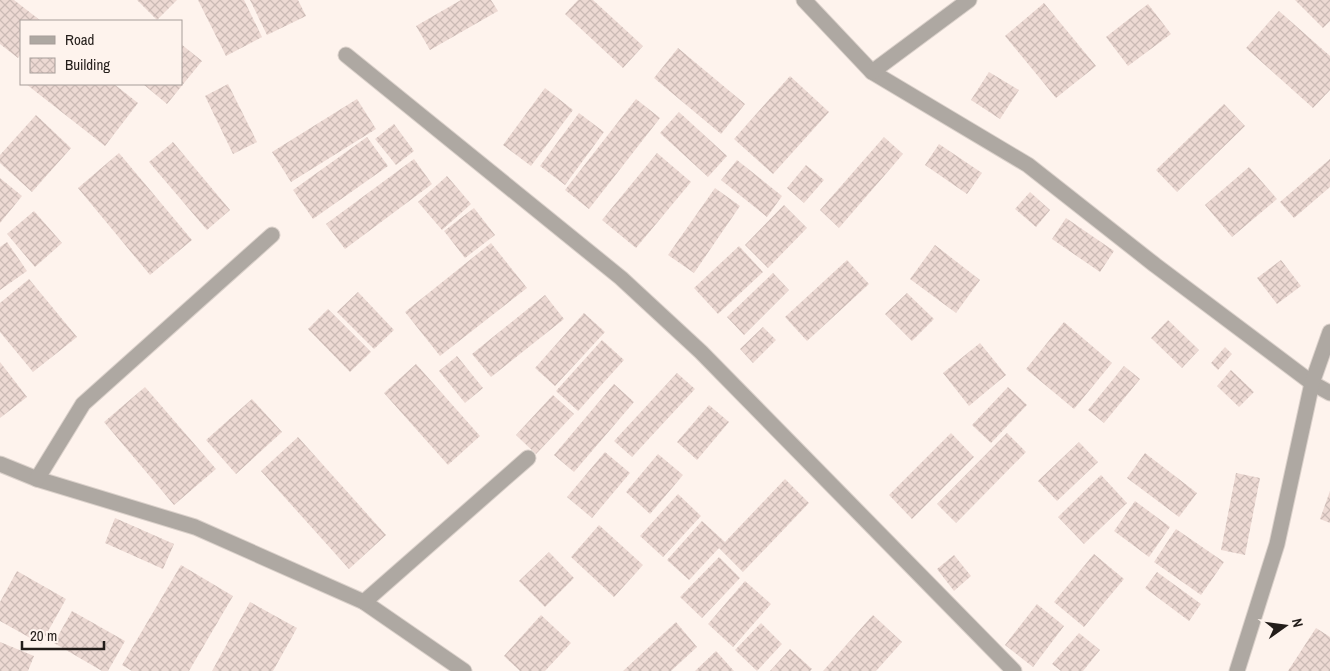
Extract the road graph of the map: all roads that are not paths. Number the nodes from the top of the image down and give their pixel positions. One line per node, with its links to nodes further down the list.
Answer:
1 (804, 0): 4 (street)
2 (969, 0): 4 (street)
3 (346, 55): 14 (street)
4 (872, 72): 7 (street)
5 (272, 235): 11 (street)
6 (1330, 332): 7 (street)
7 (1312, 383): 8 (street); 15 (street)
8 (1330, 393)
9 (528, 458): 12 (street)
10 (0, 464): 11 (street)
11 (37, 478): 12 (street)
12 (364, 602): 13 (street)
13 (464, 671)
14 (1014, 671)
15 (1237, 671)

